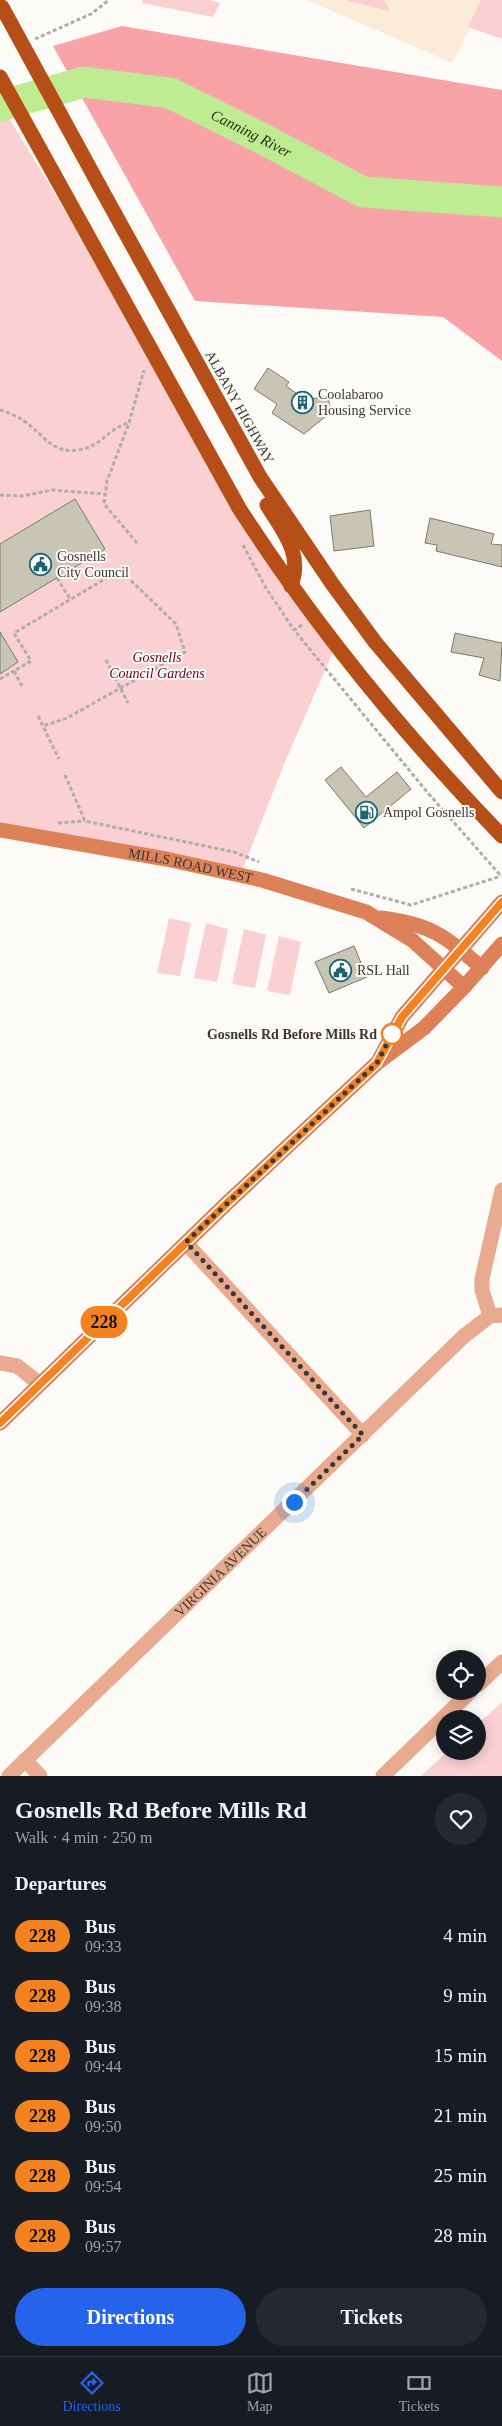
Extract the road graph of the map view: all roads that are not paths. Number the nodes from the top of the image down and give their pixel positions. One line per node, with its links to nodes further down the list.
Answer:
1 (1, 5): 3 (highway, ALBANY HIGHWAY, bridge)
2 (0, 77): 4 (highway)
3 (226, 416): 4 (highway); 5 (highway, ALBANY HIGHWAY)
4 (291, 586): 7 (highway)
5 (502, 792)
6 (0, 830): 9 (main road, MILLS ROAD WEST)
7 (502, 836)
8 (502, 902): 11 (main road)
9 (377, 917): 11 (main road, MILLS ROAD WEST); 13 (main road, MILLS ROAD WEST)
10 (502, 944): 12 (main road)
11 (461, 950): 12 (main road, MILLS ROAD WEST); 13 (main road)
12 (482, 968): 14 (main road)
13 (444, 969): 14 (main road, MILLS ROAD WEST); 15 (main road)
14 (464, 987): 15 (main road)
15 (377, 1063): 17 (main road)
16 (502, 1190): 18 (street)
17 (186, 1242): 20 (main road); 22 (street)
18 (496, 1315): 22 (street, VIRGINIA AVENUE)
19 (0, 1363): 20 (street)
20 (40, 1384): 21 (main road)
21 (0, 1423)
22 (363, 1435): 26 (street, VIRGINIA AVENUE)
23 (502, 1662): 24 (street)
24 (486, 1678)
25 (462, 1700): 29 (street)
26 (25, 1760): 27 (street, VIRGINIA AVENUE); 28 (street)
27 (9, 1776)
28 (40, 1776)
29 (382, 1776)

